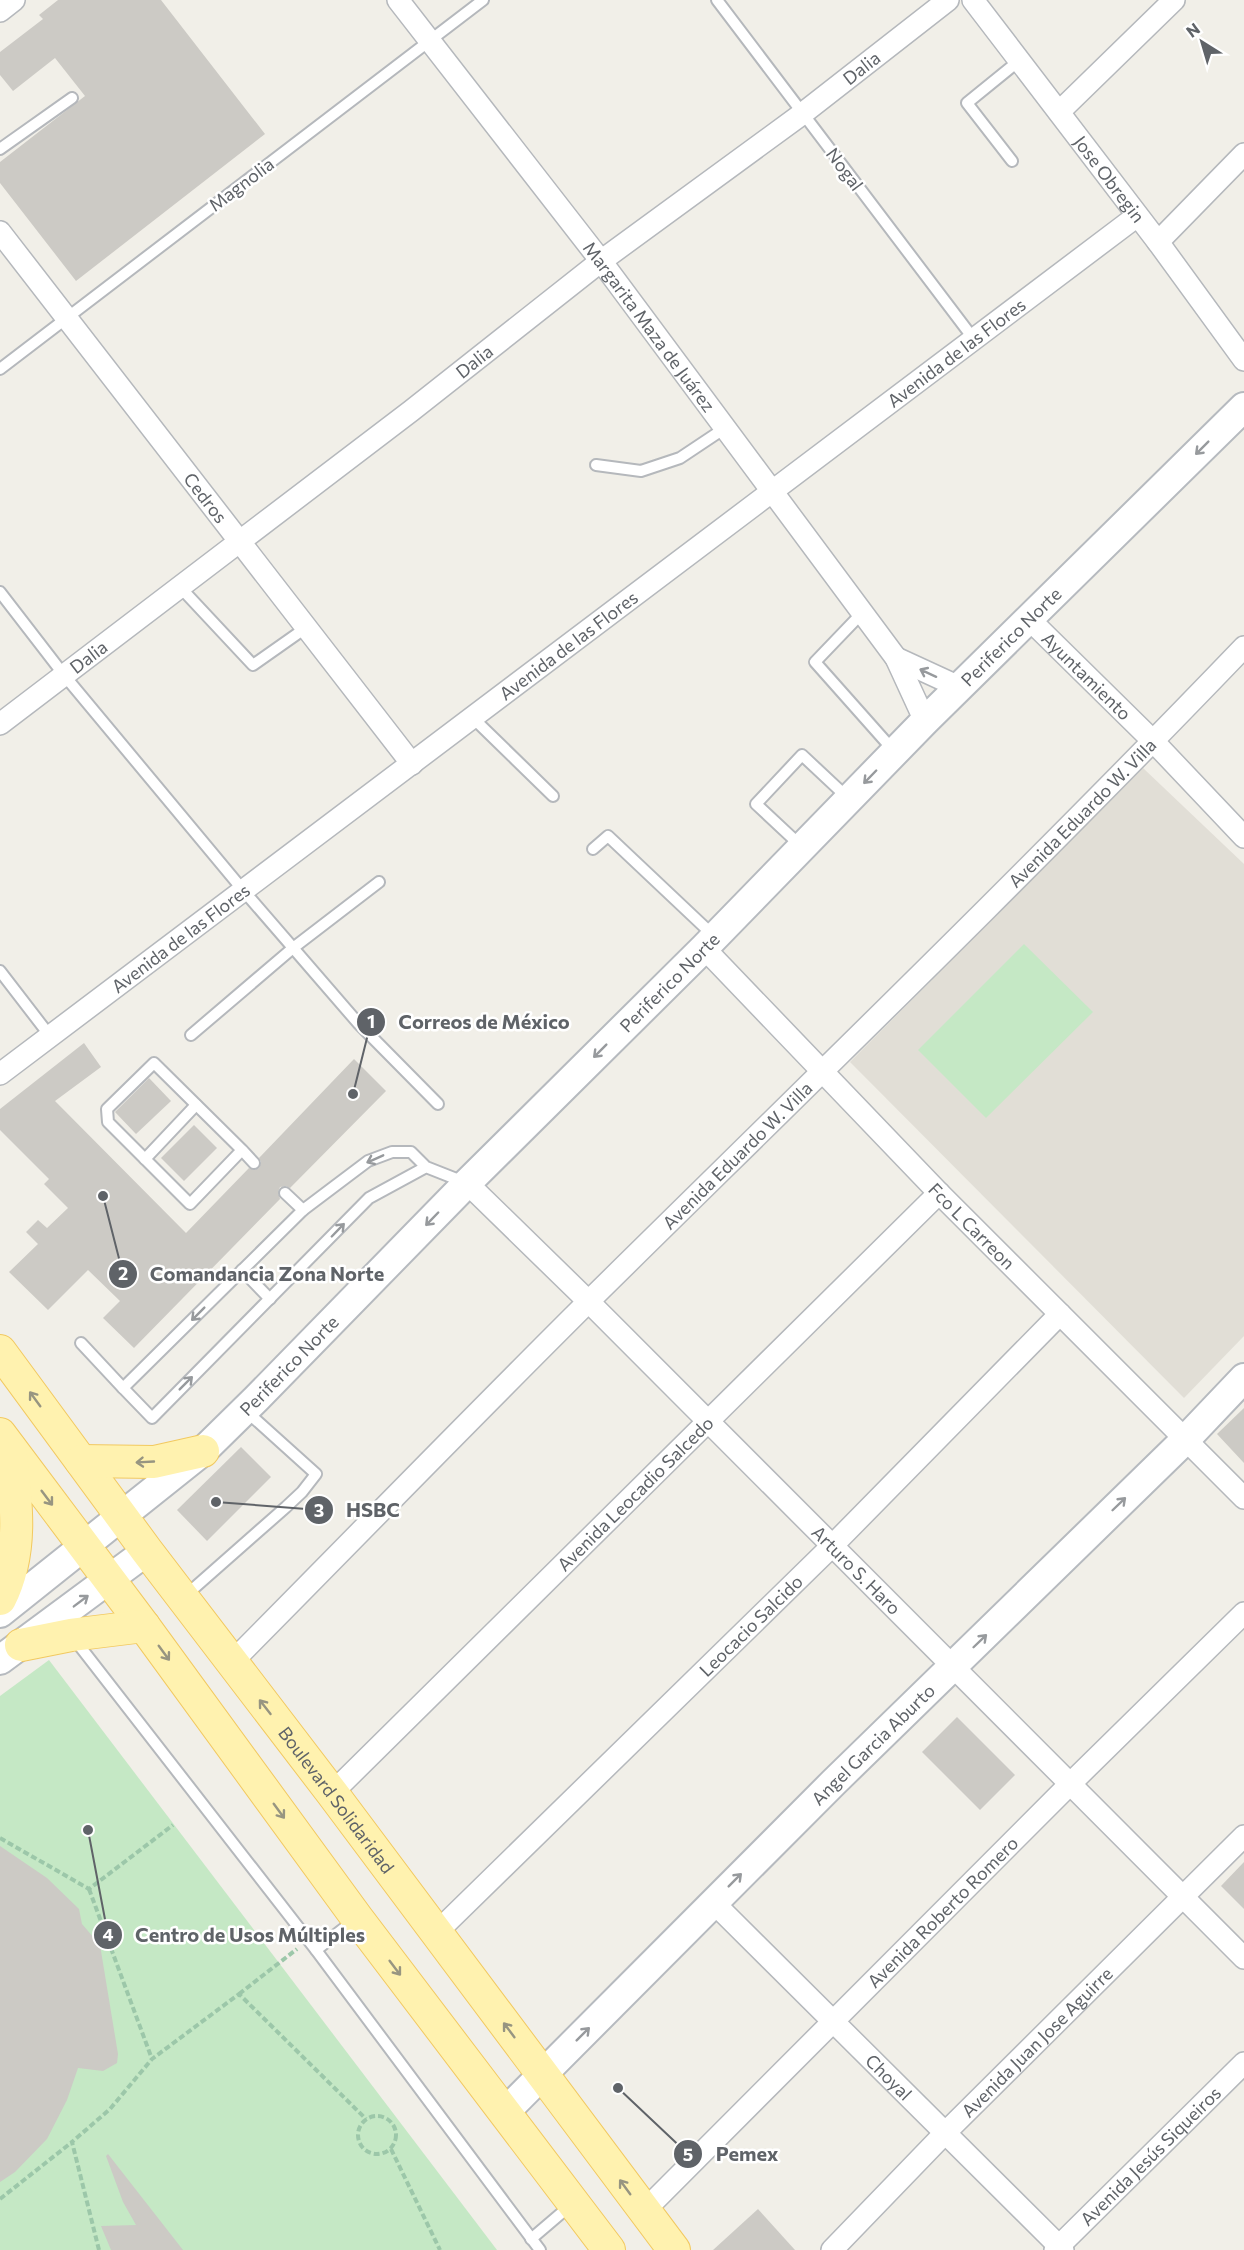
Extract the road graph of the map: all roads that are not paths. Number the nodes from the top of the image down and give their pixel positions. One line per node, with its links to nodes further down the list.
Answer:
1 (14, 0): 8 (street)
2 (398, 0): 9 (street, Margarita Maza de Juárez)
3 (483, 0): 9 (lane, Magnolia)
4 (717, 0): 13 (lane, Nogal)
5 (948, 0): 13 (street, Dalia)
6 (973, 0): 10 (street, Jose Obregin)
7 (1174, 0): 12 (street)
8 (0, 10)
9 (429, 40): 20 (street, Margarita Maza de Juárez); 21 (lane, Magnolia)
10 (1020, 60): 12 (street, Jose Obregin); 16 (lane)
11 (72, 98): 14 (lane)
12 (1059, 112): 17 (street, Jose Obregin)
13 (802, 114): 20 (street, Dalia); 22 (lane, Nogal)
14 (2, 145)
15 (1244, 154): 19 (street)
16 (1012, 161)
17 (1137, 216): 19 (street, Jose Obregin); 22 (street, Avenida de las Flores)
18 (0, 232): 21 (street, Cedros)
19 (1158, 242): 23 (street, Jose Obregin)
20 (601, 261): 26 (street, Margarita Maza de Juárez); 29 (street, Dalia)
21 (66, 318): 24 (lane, Magnolia); 29 (street, Cedros)
22 (973, 338): 28 (street, Avenida de las Flores)
23 (1244, 360)
24 (0, 369)
25 (1244, 407): 33 (street, Periferico Norte, one-way to 33)
26 (725, 428): 27 (lane); 28 (street, Margarita Maza de Juárez)
27 (596, 465)
28 (771, 490): 32 (street, Margarita Maza de Juárez); 39 (street, Avenida de las Flores)
29 (241, 540): 30 (street, Dalia); 34 (street, Cedros)
30 (180, 587): 34 (lane); 37 (street, Dalia)
31 (0, 592): 37 (lane)
32 (862, 613): 36 (street, Margarita Maza de Juárez); 43 (lane)
33 (1029, 619): 38 (street, Periferico Norte); 42 (street, Ayuntamiento)
34 (307, 627): 44 (street, Cedros)
35 (1244, 647): 42 (street, Avenida Eduardo W. Villa)
36 (896, 658): 38 (street, Margarita Maza de Juárez, one-way to 36); 40 (street, Margarita Maza de Juárez)
37 (64, 675): 41 (street, Dalia); 51 (lane)
38 (959, 687): 40 (street, Periferico Norte)
39 (473, 718): 44 (street, Avenida de las Flores); 45 (lane)
40 (925, 721): 43 (street, Periferico Norte)
41 (0, 724)
42 (1154, 741): 47 (street, Ayuntamiento); 57 (street, Avenida Eduardo W. Villa)
43 (894, 752): 46 (street, Periferico Norte, one-way to 46)
44 (412, 764): 51 (street, Avenida de las Flores)
45 (553, 796)
46 (849, 799): 48 (street, Periferico Norte); 48 (lane)
47 (1244, 837)
48 (802, 847): 52 (street, Periferico Norte)
49 (593, 849): 52 (lane)
50 (379, 882): 53 (lane)
51 (243, 890): 53 (lane); 56 (street, Avenida de las Flores)
52 (710, 942): 57 (street, Fco L Carreon); 65 (street, Periferico Norte, one-way to 65)
53 (293, 948): 55 (lane); 59 (lane)
54 (0, 971): 56 (lane)
55 (191, 1035)
56 (51, 1036): 58 (street, Avenida de las Flores)
57 (823, 1072): 67 (street, Fco L Carreon); 71 (street, Avenida Eduardo W. Villa)
58 (0, 1074)
59 (438, 1104)
60 (196, 1105): 61 (lane); 62 (lane); 62 (lane)
61 (242, 1150): 62 (lane); 63 (lane)
62 (145, 1159)
63 (254, 1163)
64 (426, 1167): 65 (lane); 68 (lane, one-way to 68); 70 (lane, one-way to 64)
65 (467, 1183): 71 (street, Arturo S. Haro); 77 (street, Periferico Norte, one-way to 77)
66 (285, 1193): 68 (lane)
67 (939, 1193): 72 (street, Fco L Carreon); 78 (street, Avenida Leocadio Salcedo)
68 (303, 1210): 69 (lane)
69 (242, 1270): 70 (lane); 76 (lane, one-way to 76)
70 (270, 1299): 76 (lane, one-way to 70)
71 (589, 1302): 78 (street, Arturo S. Haro); 97 (street, Avenida Eduardo W. Villa)
72 (1060, 1314): 80 (street, Fco L Carreon); 87 (street, Leocacio Salcido)
73 (81, 1343): 76 (lane)
74 (0, 1351): 79 (main road, Boulevard Solidaridad, one-way to 74)
75 (1244, 1378): 80 (street, Angel Garcia Aburto)
76 (123, 1388)
77 (245, 1410): 82 (street, Periferico Norte); 90 (lane)
78 (709, 1421): 87 (street, Arturo S. Haro); 100 (street, Avenida Leocadio Salcedo)
79 (60, 1434): 81 (main road); 83 (main road, Boulevard Solidaridad)
80 (1185, 1439): 84 (street, Fco L Carreon); 98 (street, Angel Garcia Aburto, one-way to 80)
81 (10, 1447): 86 (main road, one-way to 86); 91 (main road)
82 (203, 1450): 83 (main road, one-way to 83); 85 (street, Periferico Norte)
83 (81, 1461): 85 (main road, Boulevard Solidaridad)
84 (1244, 1498)
85 (122, 1516): 86 (street, Periferico Norte); 88 (main road, Boulevard Solidaridad)
86 (83, 1545): 89 (main road); 92 (street, Periferico Norte)
87 (832, 1545): 98 (street, Arturo S. Haro); 105 (street, Leocacio Salcido)
88 (147, 1551): 89 (street); 90 (main road, Boulevard Solidaridad)
89 (109, 1580): 94 (main road); 96 (street, one-way to 89)
90 (182, 1598): 97 (main road, Boulevard Solidaridad)
91 (0, 1599)
92 (0, 1613)
93 (1244, 1613): 99 (street, Avenida Roberto Romero)
94 (144, 1626): 95 (main road); 104 (main road, one-way to 104)
95 (71, 1635): 96 (main road); 106 (lane)
96 (10, 1653)
97 (231, 1663): 100 (main road, Boulevard Solidaridad, one-way to 97)
98 (953, 1667): 99 (street, Arturo S. Haro); 103 (street, Angel Garcia Aburto, one-way to 98)
99 (1070, 1784): 102 (street, Arturo S. Haro); 108 (street, Avenida Roberto Romero)
100 (332, 1793): 105 (main road, Boulevard Solidaridad)
101 (1244, 1836): 102 (street, Avenida Juan Jose Aguirre)
102 (1182, 1897): 107 (street, Arturo S. Haro); 112 (street, Avenida Juan Jose Aguirre)
103 (713, 1902): 108 (street, Choyal); 110 (street, Angel Garcia Aburto, one-way to 103)
104 (357, 1918): 106 (lane); 111 (main road, one-way to 111)
105 (436, 1933): 110 (main road, Boulevard Solidaridad, one-way to 105)
106 (316, 1950): 115 (lane)
107 (1244, 1958)
108 (832, 2021): 112 (street, Choyal); 114 (street, Avenida Roberto Romero)
109 (1244, 2063): 116 (street, Avenida Jesús Siqueiros)
110 (542, 2075): 111 (street, Angel Garcia Aburto); 114 (main road, Boulevard Solidaridad, one-way to 110)
111 (505, 2112): 113 (main road)
112 (945, 2133): 116 (street, Choyal); 120 (street, Avenida Juan Jose Aguirre)
113 (573, 2204): 115 (lane); 118 (main road)
114 (644, 2212): 119 (main road, Boulevard Solidaridad)
115 (531, 2239): 117 (lane)
116 (1059, 2249)
117 (540, 2250)
118 (609, 2250)
119 (674, 2250)
120 (832, 2250)

